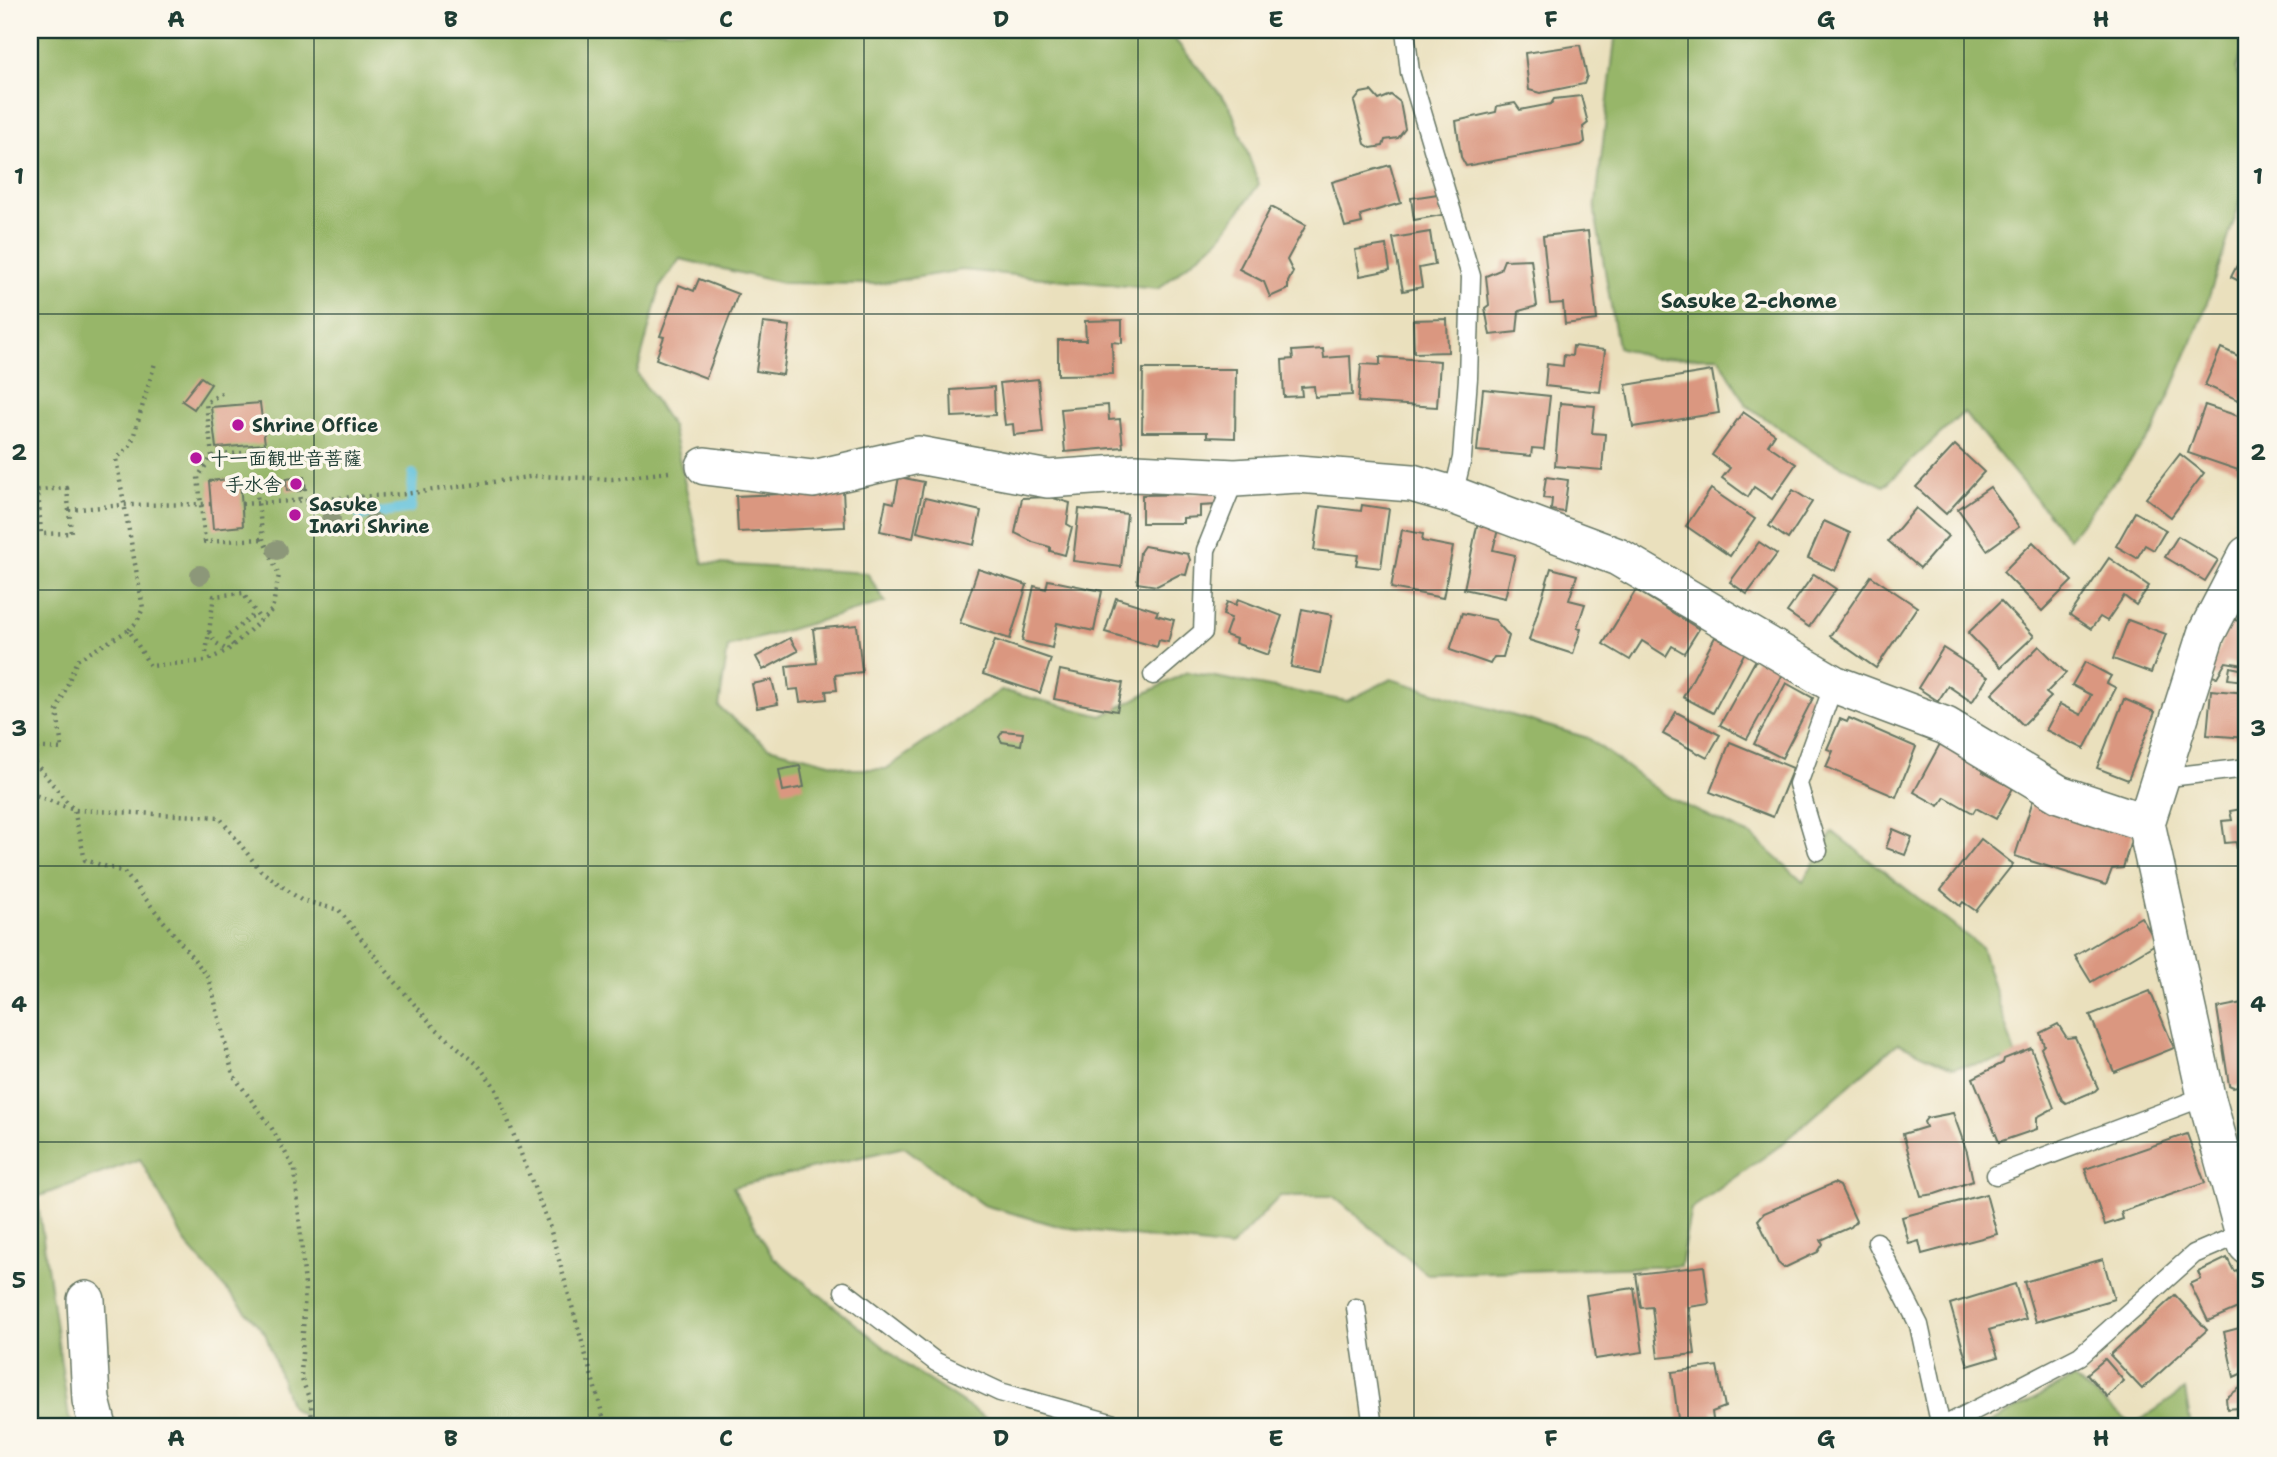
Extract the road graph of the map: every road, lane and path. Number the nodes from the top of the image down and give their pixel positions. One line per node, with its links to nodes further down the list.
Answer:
1 (1405, 30): 10 (lane)
2 (155, 363): 16 (path)
3 (223, 391): 6 (path)
4 (237, 447): 5 (path)
5 (237, 453): 6 (path); 12 (path)
6 (212, 456): 13 (path)
7 (705, 467): 8 (street); 11 (path)
8 (1235, 478): 10 (street); 27 (lane)
9 (299, 490): 11 (path)
10 (1453, 495): 28 (street)
11 (300, 502): 12 (path)
12 (258, 503): 15 (path); 18 (path)
13 (200, 504): 14 (path); 16 (path); 18 (path)
14 (211, 504)
15 (242, 504)
16 (123, 505): 17 (path); 22 (path)
17 (69, 510): 17 (path)
18 (263, 539): 21 (path)
19 (2247, 555): 32 (street)
20 (256, 613): 21 (path); 23 (path); 24 (path)
21 (261, 621): 24 (path)
22 (129, 630): 25 (path); 29 (path)
23 (209, 632): 25 (path); 26 (path)
24 (233, 645): 25 (path)
25 (228, 650)
26 (206, 653)
27 (1153, 675)
28 (1834, 684): 35 (street); 36 (lane)
29 (30, 747)
30 (30, 757): 34 (path)
31 (2247, 768): 32 (lane)
32 (2160, 778): 35 (street)
33 (30, 793): 34 (path)
34 (74, 810): 45 (path); 46 (path)
35 (2146, 823): 37 (street)
36 (1818, 851)
37 (2206, 1096): 38 (lane); 39 (street)
38 (1996, 1174)
39 (2245, 1239): 49 (lane)
40 (1877, 1242): 49 (lane)
41 (844, 1291): 47 (lane)
42 (86, 1300): 44 (street)
43 (1356, 1308): 48 (lane)
44 (98, 1427)
45 (312, 1427)
46 (606, 1427)
47 (1125, 1427)
48 (1373, 1427)
49 (1941, 1427)

